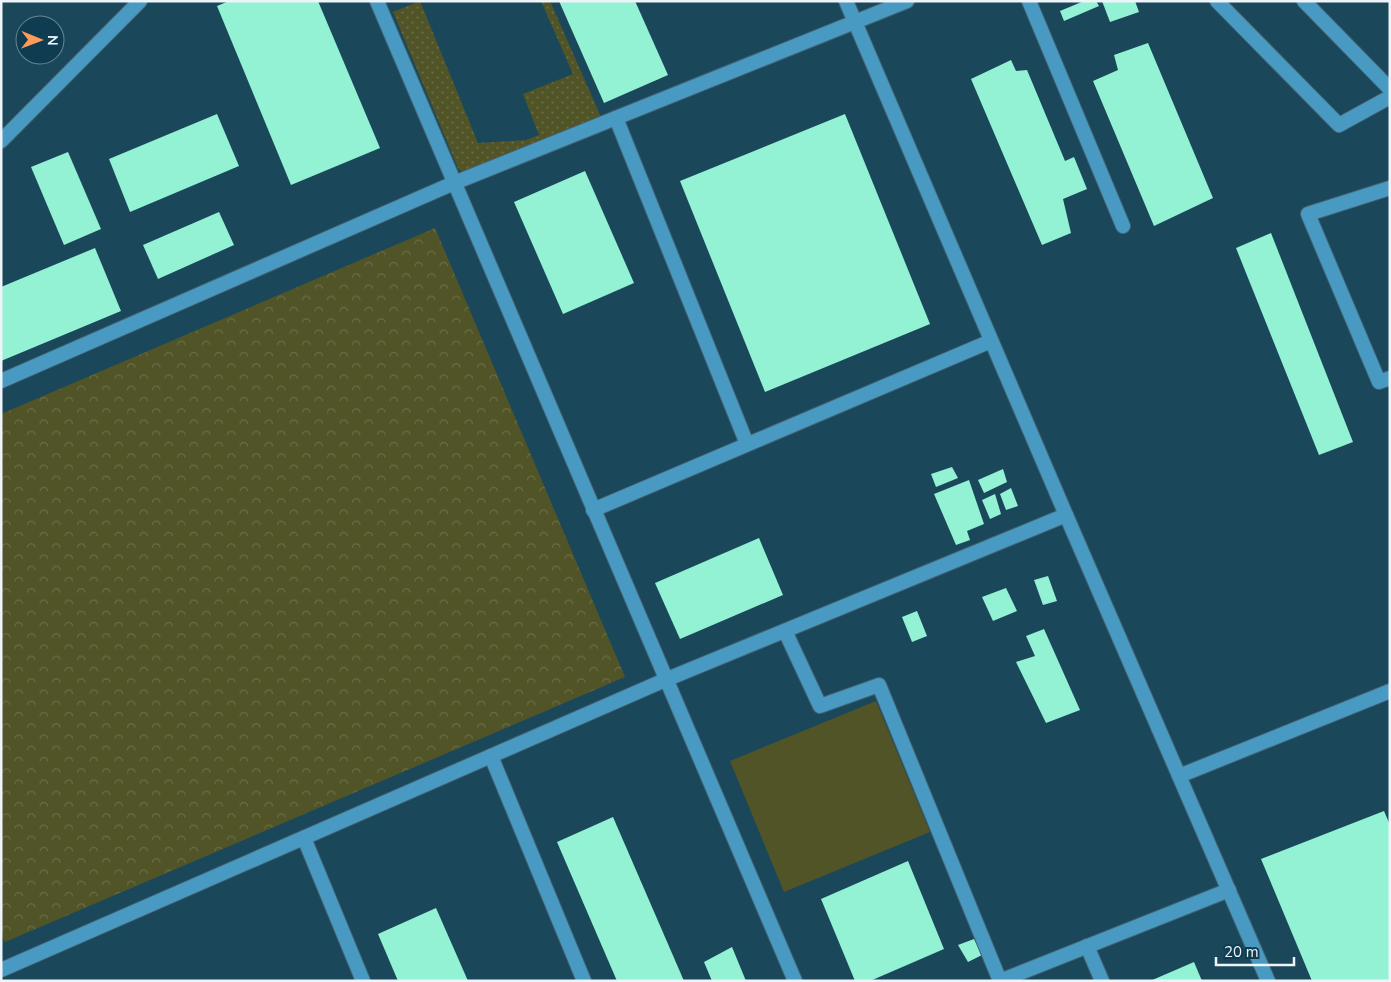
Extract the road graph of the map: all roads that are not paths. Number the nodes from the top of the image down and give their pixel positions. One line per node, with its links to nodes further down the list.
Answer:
1 (377, 1): 13 (lane)
2 (846, 1): 8 (lane)
3 (908, 1): 8 (lane)
4 (1029, 1): 15 (lane)
5 (1217, 1): 10 (lane)
6 (1304, 1): 9 (lane)
7 (138, 2): 12 (lane)
8 (856, 23): 11 (lane); 16 (lane)
9 (1390, 89)
10 (1390, 97)
11 (616, 118): 13 (lane); 19 (lane)
12 (1, 141)
13 (454, 183): 18 (lane); 20 (lane)
14 (1390, 188): 17 (lane)
15 (1123, 226)
16 (991, 342): 19 (lane); 21 (lane)
17 (1390, 378)
18 (1, 380)
19 (747, 444): 20 (lane)
20 (593, 510): 23 (lane)
21 (1066, 515): 22 (lane); 26 (lane)
22 (785, 630): 23 (lane); 34 (lane)
23 (665, 680): 25 (lane); 33 (lane)
24 (1390, 691): 26 (lane)
25 (491, 756): 27 (lane); 32 (lane)
26 (1179, 776): 28 (lane)
27 (304, 838): 30 (lane); 31 (lane)
28 (1229, 890): 29 (lane); 36 (lane)
29 (1087, 946): 34 (lane); 35 (lane)
30 (1, 970)
31 (363, 981)
32 (584, 981)
33 (795, 981)
34 (1000, 981)
35 (1102, 981)
36 (1268, 981)

